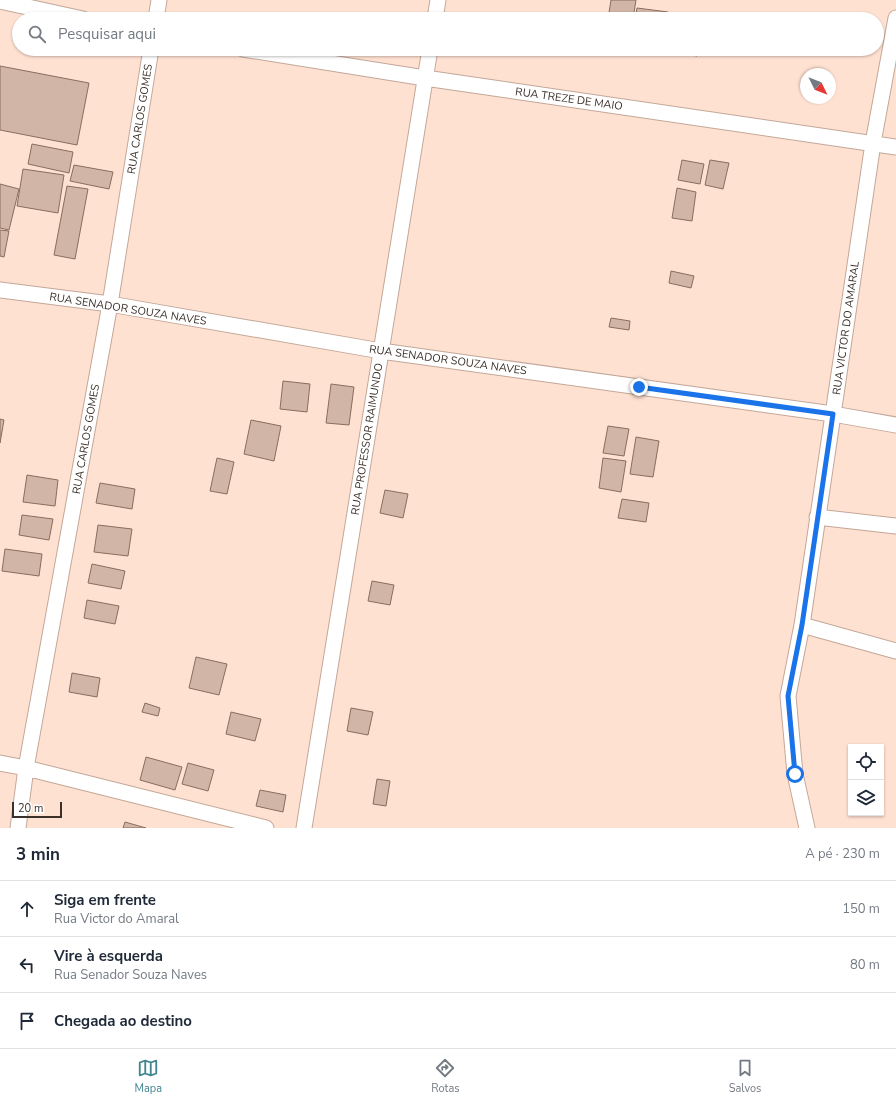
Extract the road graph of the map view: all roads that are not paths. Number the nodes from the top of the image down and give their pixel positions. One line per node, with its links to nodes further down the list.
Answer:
1 (159, 0): 5 (street)
2 (438, 0): 6 (street)
3 (0, 1): 4 (street)
4 (51, 12)
5 (157, 12)
6 (436, 12)
7 (896, 18): 12 (street, RUA VICTOR DO AMARAL)
8 (150, 56): 15 (street, RUA CARLOS GOMES)
9 (287, 56): 11 (street, RUA TREZE DE MAIO)
10 (429, 56): 11 (street, RUA PROFESSOR RAIMUNDO)
11 (425, 78): 12 (street, RUA TREZE DE MAIO); 16 (street, RUA PROFESSOR RAIMUNDO)
12 (873, 143): 13 (street, RUA TREZE DE MAIO); 17 (street, RUA VICTOR DO AMARAL)
13 (896, 147)
14 (0, 290): 15 (street, RUA SENADOR SOUZA NAVES)
15 (110, 304): 16 (street, RUA SENADOR SOUZA NAVES); 24 (street, RUA CARLOS GOMES)
16 (381, 351): 17 (street, RUA SENADOR SOUZA NAVES); 27 (street, RUA PROFESSOR RAIMUNDO)
17 (833, 414): 18 (street, RUA SENADOR SOUZA NAVES); 19 (street, RUA VICTOR DO AMARAL)
18 (896, 425)
19 (817, 517): 20 (street); 21 (street, RUA VICTOR DO AMARAL)
20 (896, 526)
21 (802, 625): 22 (street); 28 (street, RUA VICTOR DO AMARAL)
22 (896, 651)
23 (0, 763): 24 (street)
24 (26, 768): 25 (street, RUA CARLOS GOMES); 26 (street)
25 (18, 828)
26 (266, 828)
27 (304, 828)
28 (807, 828)

